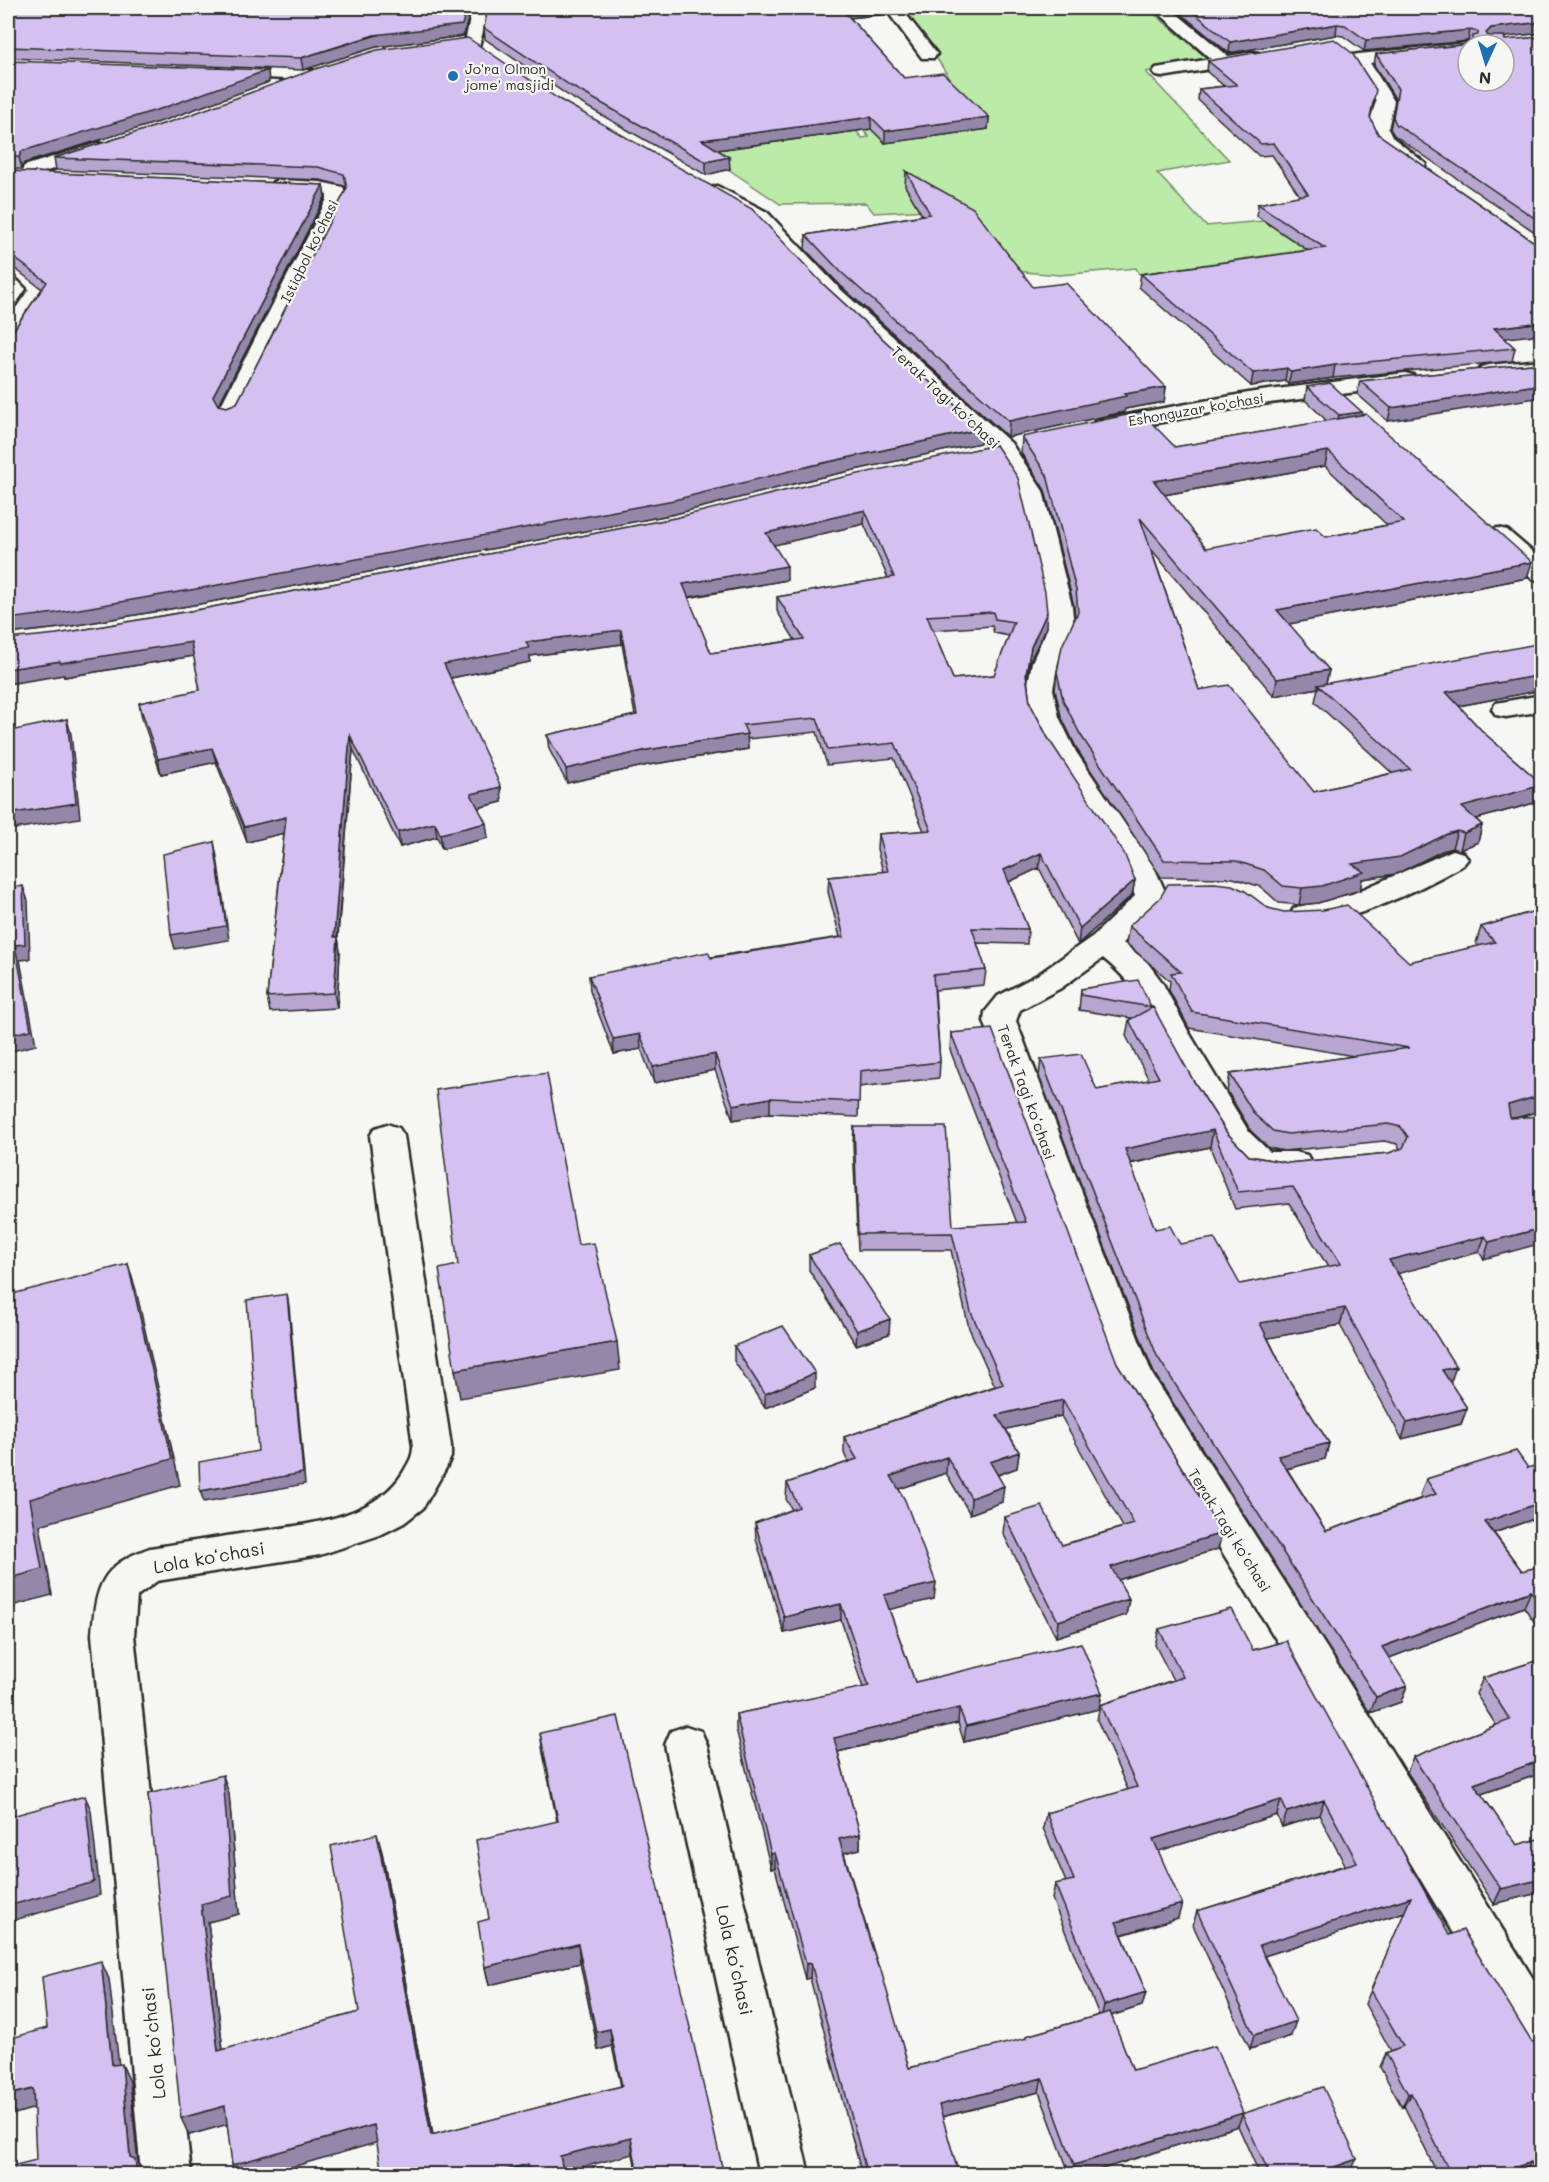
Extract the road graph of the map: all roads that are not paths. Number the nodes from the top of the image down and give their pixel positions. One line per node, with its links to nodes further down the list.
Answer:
1 (492, 8): 9 (street)
2 (893, 8): 7 (street)
3 (1161, 8): 10 (street)
4 (1343, 48): 8 (street)
5 (1456, 49): 8 (street)
6 (1270, 53): 10 (street)
7 (928, 54)
8 (1359, 59): 15 (street)
9 (501, 61)
10 (1225, 62): 12 (street)
11 (205, 72): 13 (street)
12 (1162, 72)
13 (264, 93)
14 (117, 143): 17 (street)
15 (1431, 173)
16 (691, 176): 35 (street, Terak Tagi koʻchasi)
17 (8, 177): 18 (street)
18 (69, 178)
19 (260, 185): 26 (street, Istiqbol koʻchasi)
20 (8, 282): 21 (street)
21 (8, 301)
22 (1542, 367): 23 (street)
23 (1462, 375)
24 (1427, 378): 25 (street, Eshonguzar ko'chasi)
25 (1333, 387): 27 (street); 28 (street, Eshonguzar ko'chasi)
26 (229, 411)
27 (1360, 411)
28 (1085, 430)
29 (1483, 521): 30 (street)
30 (1542, 574)
31 (1542, 703): 32 (street)
32 (1506, 709)
33 (1453, 859): 34 (street)
34 (1278, 916)
35 (1104, 944): 37 (street); 39 (street, Terak Tagi koʻchasi)
36 (387, 1136): 40 (street, Lola koʻchasi)
37 (1328, 1161)
38 (686, 1745): 41 (street, Lola koʻchasi)
39 (1542, 2037)
40 (166, 2175)
41 (784, 2175)

